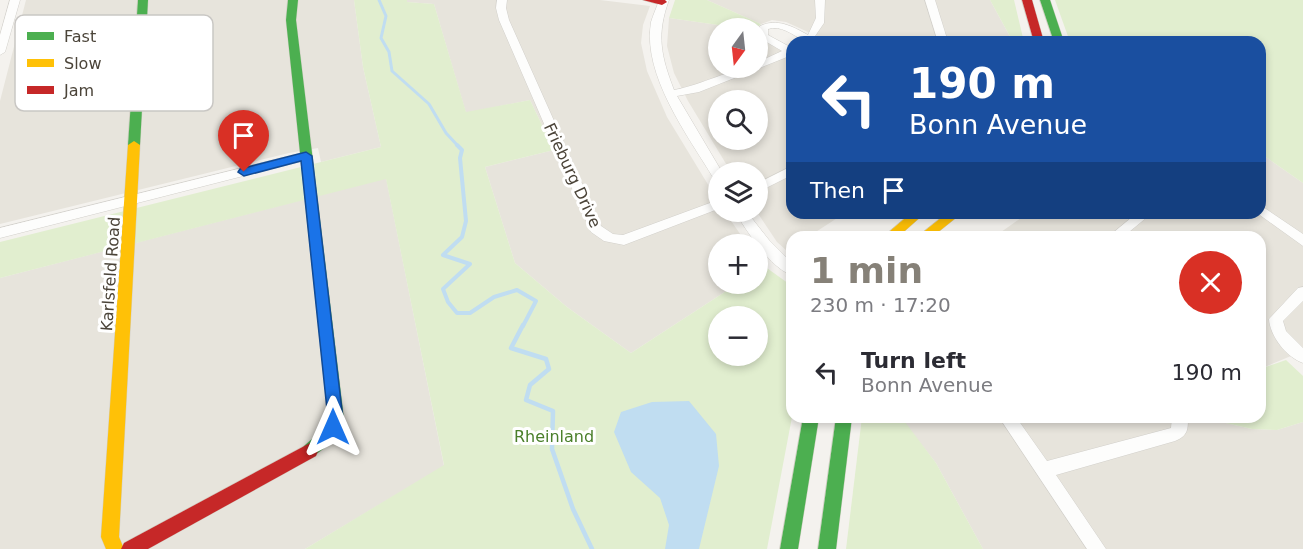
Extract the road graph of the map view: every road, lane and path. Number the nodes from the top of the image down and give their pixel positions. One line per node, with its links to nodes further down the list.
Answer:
1 (15, 0): 18 (street)
2 (143, 0): 11 (street, Karlsfeld Road)
3 (293, 0): 24 (street)
4 (502, 0): 29 (street, Frieburg Drive)
5 (648, 0): 10 (street)
6 (820, 0): 13 (street)
7 (930, 0): 14 (street)
8 (1027, 0): 15 (street)
9 (1045, 0): 16 (street)
10 (663, 1): 22 (street)
11 (142, 15)
12 (799, 36): 17 (street)
13 (811, 36)
14 (941, 36)
15 (1037, 36)
16 (1057, 36)
17 (786, 48)
18 (0, 52)
19 (786, 53): 20 (street)
20 (768, 61)
21 (726, 78): 22 (street)
22 (672, 94): 25 (street)
23 (137, 111): 28 (street, Karlsfeld Road)
24 (306, 156): 28 (street); 49 (street)
25 (709, 162)
26 (786, 173): 27 (street)
27 (768, 183)
28 (132, 200): 38 (street); 48 (street, Karlsfeld Road)
29 (708, 208)
30 (1266, 214): 39 (street)
31 (912, 219): 35 (street)
32 (948, 219): 36 (street)
33 (1138, 219): 37 (street)
34 (748, 222): 40 (street)
35 (896, 231)
36 (931, 231)
37 (1122, 231)
38 (0, 233)
39 (1303, 241)
40 (786, 266)
41 (1303, 292): 42 (street)
42 (1303, 357)
43 (810, 423): 50 (street)
44 (843, 423): 51 (street)
45 (1011, 423): 47 (street)
46 (1180, 423): 47 (street)
47 (1044, 470): 52 (street)
48 (115, 549)
49 (130, 549)
50 (789, 549)
51 (827, 549)
52 (1097, 549)

